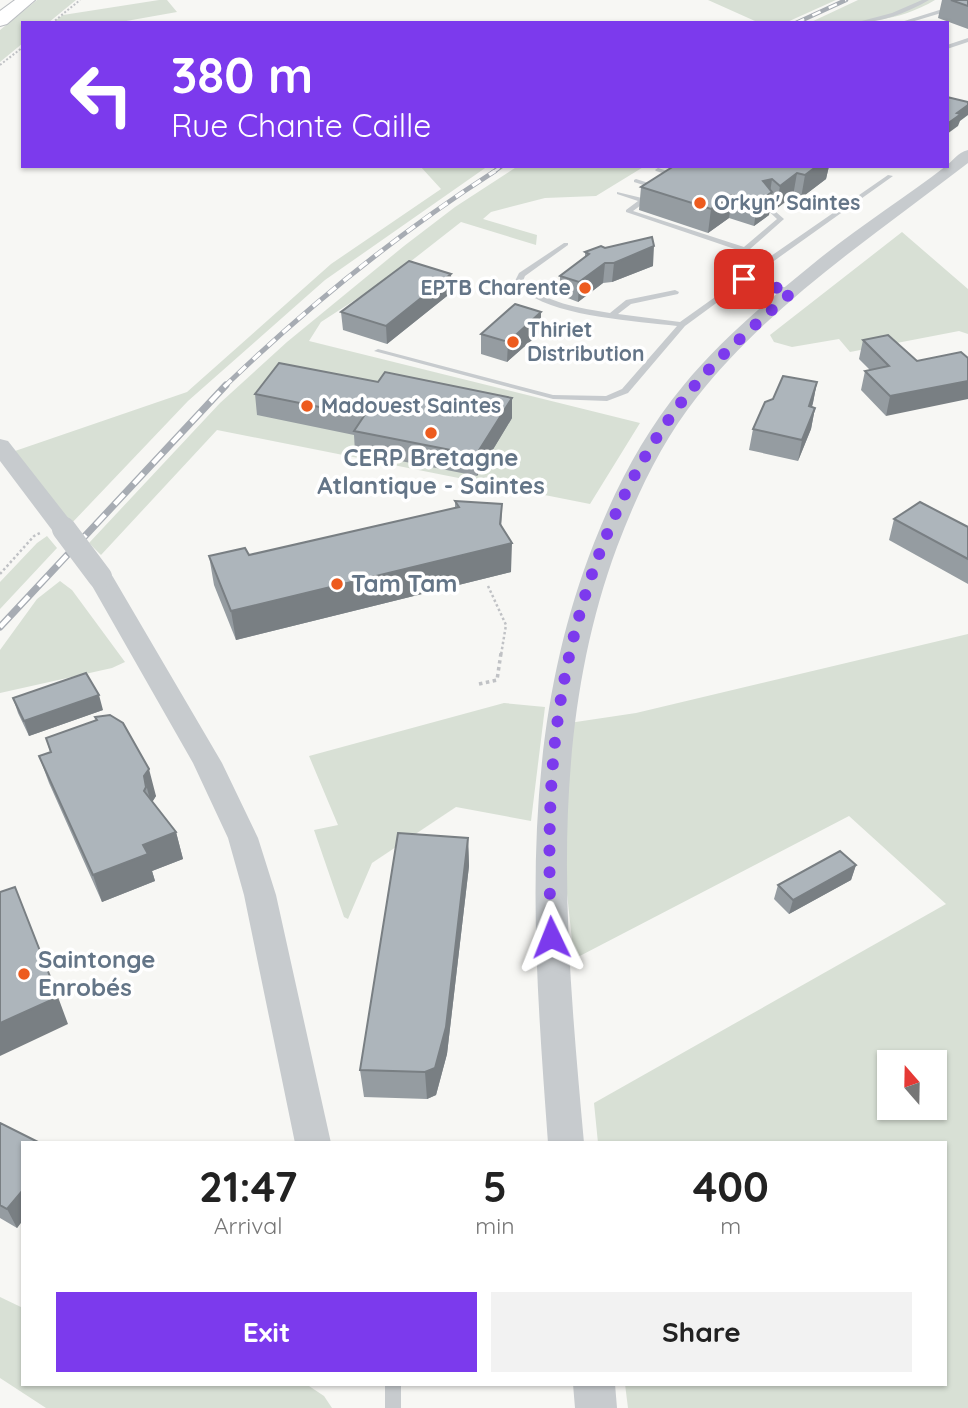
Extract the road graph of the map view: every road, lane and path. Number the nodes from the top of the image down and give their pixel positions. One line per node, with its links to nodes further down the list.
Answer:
1 (10, 0): 6 (highway)
2 (26, 0): 7 (highway)
3 (80, 0): 8 (path)
4 (926, 0): 9 (lane)
5 (968, 3): 10 (lane)
6 (0, 7)
7 (0, 20)
8 (54, 21)
9 (865, 21)
10 (908, 21)
11 (968, 40): 12 (lane)
12 (949, 46)
13 (21, 49): 14 (path)
14 (0, 65)
15 (968, 155): 28 (street)
16 (657, 170): 19 (lane)
17 (890, 176): 25 (lane)
18 (636, 181): 19 (lane)
19 (662, 189): 21 (lane)
20 (619, 193): 21 (lane)
21 (643, 201): 24 (lane)
22 (765, 205): 24 (lane)
23 (566, 244): 29 (lane)
24 (745, 250): 25 (lane)
25 (772, 259): 26 (lane)
26 (744, 279): 28 (lane); 30 (lane)
27 (675, 292): 29 (lane)
28 (792, 292): 37 (street)
29 (613, 314): 30 (lane)
30 (682, 324): 31 (lane)
31 (378, 351)
32 (0, 446): 33 (street)
33 (62, 525): 34 (path); 38 (street, bridge)
34 (0, 574)
35 (488, 586): 36 (path)
36 (479, 684)
37 (561, 1078): 39 (street); 40 (street)
38 (313, 1141)
39 (550, 1141)
40 (566, 1141)
41 (393, 1386): 43 (lane)
42 (594, 1386): 44 (street)
43 (393, 1408)
44 (596, 1408)

